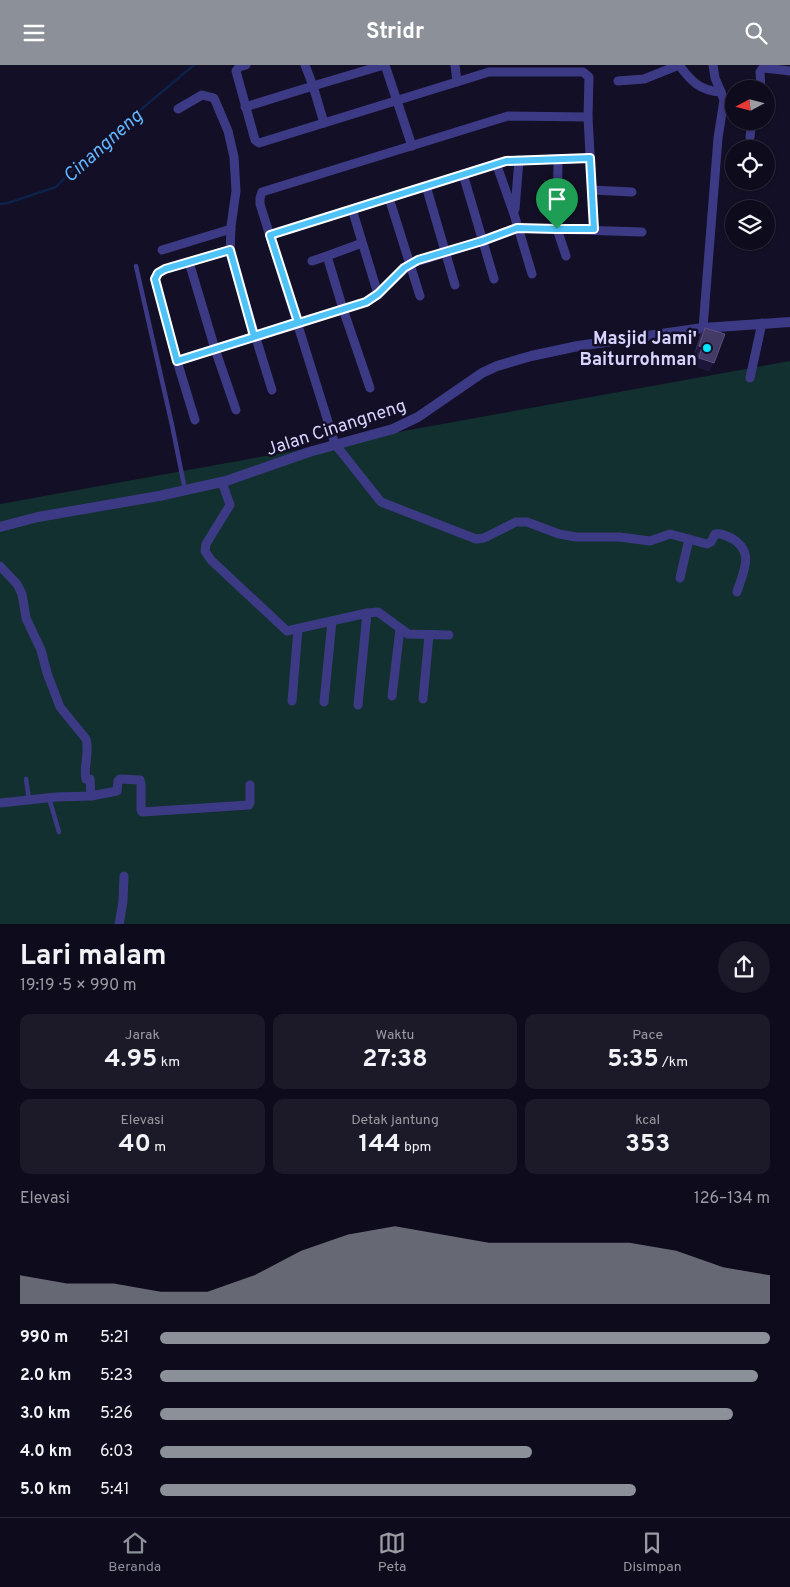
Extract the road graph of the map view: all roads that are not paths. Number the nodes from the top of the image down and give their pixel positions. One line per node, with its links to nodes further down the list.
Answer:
1 (246, 65): 16 (street)
2 (306, 65): 13 (street)
3 (346, 65): 9 (street)
4 (384, 65): 9 (street); 15 (street)
5 (456, 65): 12 (street)
6 (679, 65): 11 (street); 14 (street)
7 (713, 65): 14 (street)
8 (790, 71): 10 (street)
9 (349, 75): 13 (street)
10 (760, 80)
11 (618, 81)
12 (457, 82): 15 (street); 18 (street)
13 (313, 86): 16 (street); 19 (street)
14 (721, 92): 60 (street)
15 (397, 102): 19 (street); 22 (street)
16 (245, 107): 19 (street)
17 (178, 109): 35 (street)
18 (588, 117): 22 (street); 23 (street)
19 (324, 123)
20 (751, 130): 21 (street)
21 (750, 137)
22 (412, 146): 39 (street)
23 (590, 158): 25 (street); 29 (street)
24 (519, 160): 25 (street); 26 (street); 33 (street)
25 (558, 160): 36 (street)
26 (496, 163): 27 (street); 33 (street)
27 (462, 174): 28 (street); 40 (street)
28 (426, 186): 31 (street); 44 (street)
29 (592, 190): 30 (street); 37 (street)
30 (632, 192)
31 (389, 198): 32 (street); 49 (street)
32 (352, 209): 39 (street); 41 (street)
33 (514, 214): 34 (street)
34 (517, 228): 36 (street); 40 (street); 51 (street)
35 (231, 229): 42 (street); 43 (street)
36 (557, 229): 37 (street); 45 (street)
37 (594, 229): 38 (street)
38 (642, 232)
39 (270, 235): 57 (street)
40 (482, 241): 44 (street); 52 (street)
41 (362, 243): 46 (street); 54 (street)
42 (162, 250)
43 (230, 250): 48 (street); 61 (street)
44 (447, 252): 49 (street); 53 (street)
45 (566, 256)
46 (327, 257): 47 (street); 56 (street)
47 (312, 261)
48 (189, 262): 62 (street); 63 (street)
49 (410, 264): 54 (street); 55 (street)
50 (136, 266): 71 (lane)
51 (532, 274)
52 (494, 279)
53 (455, 285)
54 (378, 294): 56 (street)
55 (420, 296)
56 (343, 309): 57 (street); 65 (street)
57 (298, 322): 61 (street); 69 (street)
58 (790, 322): 59 (street, Jalan Cinangneng)
59 (762, 323): 60 (street, Jalan Cinangneng); 64 (street)
60 (703, 329): 69 (street, Jalan Cinangneng)
61 (254, 336): 62 (street); 66 (street)
62 (215, 349): 63 (street); 67 (street)
63 (177, 361): 68 (street)
64 (750, 378)
65 (370, 388)
66 (272, 390)
67 (236, 410)
68 (195, 420)
69 (335, 444): 70 (street, Jalan Cinangneng); 73 (street)
70 (222, 482): 71 (street, Jalan Cinangneng); 79 (street)
71 (185, 490): 72 (street, Jalan Cinangneng)
72 (0, 527)
73 (689, 539): 75 (street); 76 (street)
74 (0, 566): 90 (street)
75 (680, 578)
76 (737, 592)
77 (367, 613): 78 (street); 80 (street); 87 (street)
78 (332, 621): 79 (street); 86 (street)
79 (298, 629): 85 (street)
80 (400, 629): 81 (street); 83 (street)
81 (429, 635): 82 (street); 84 (street)
82 (449, 635)
83 (392, 696)
84 (422, 699)
85 (292, 701)
86 (324, 703)
87 (358, 705)
88 (26, 779): 92 (lane)
89 (250, 785): 90 (street)
90 (92, 796): 91 (street)
91 (48, 797): 92 (street); 94 (lane)
92 (29, 799): 93 (street)
93 (0, 803)
94 (59, 832)
95 (124, 876): 96 (street)
96 (119, 924)

